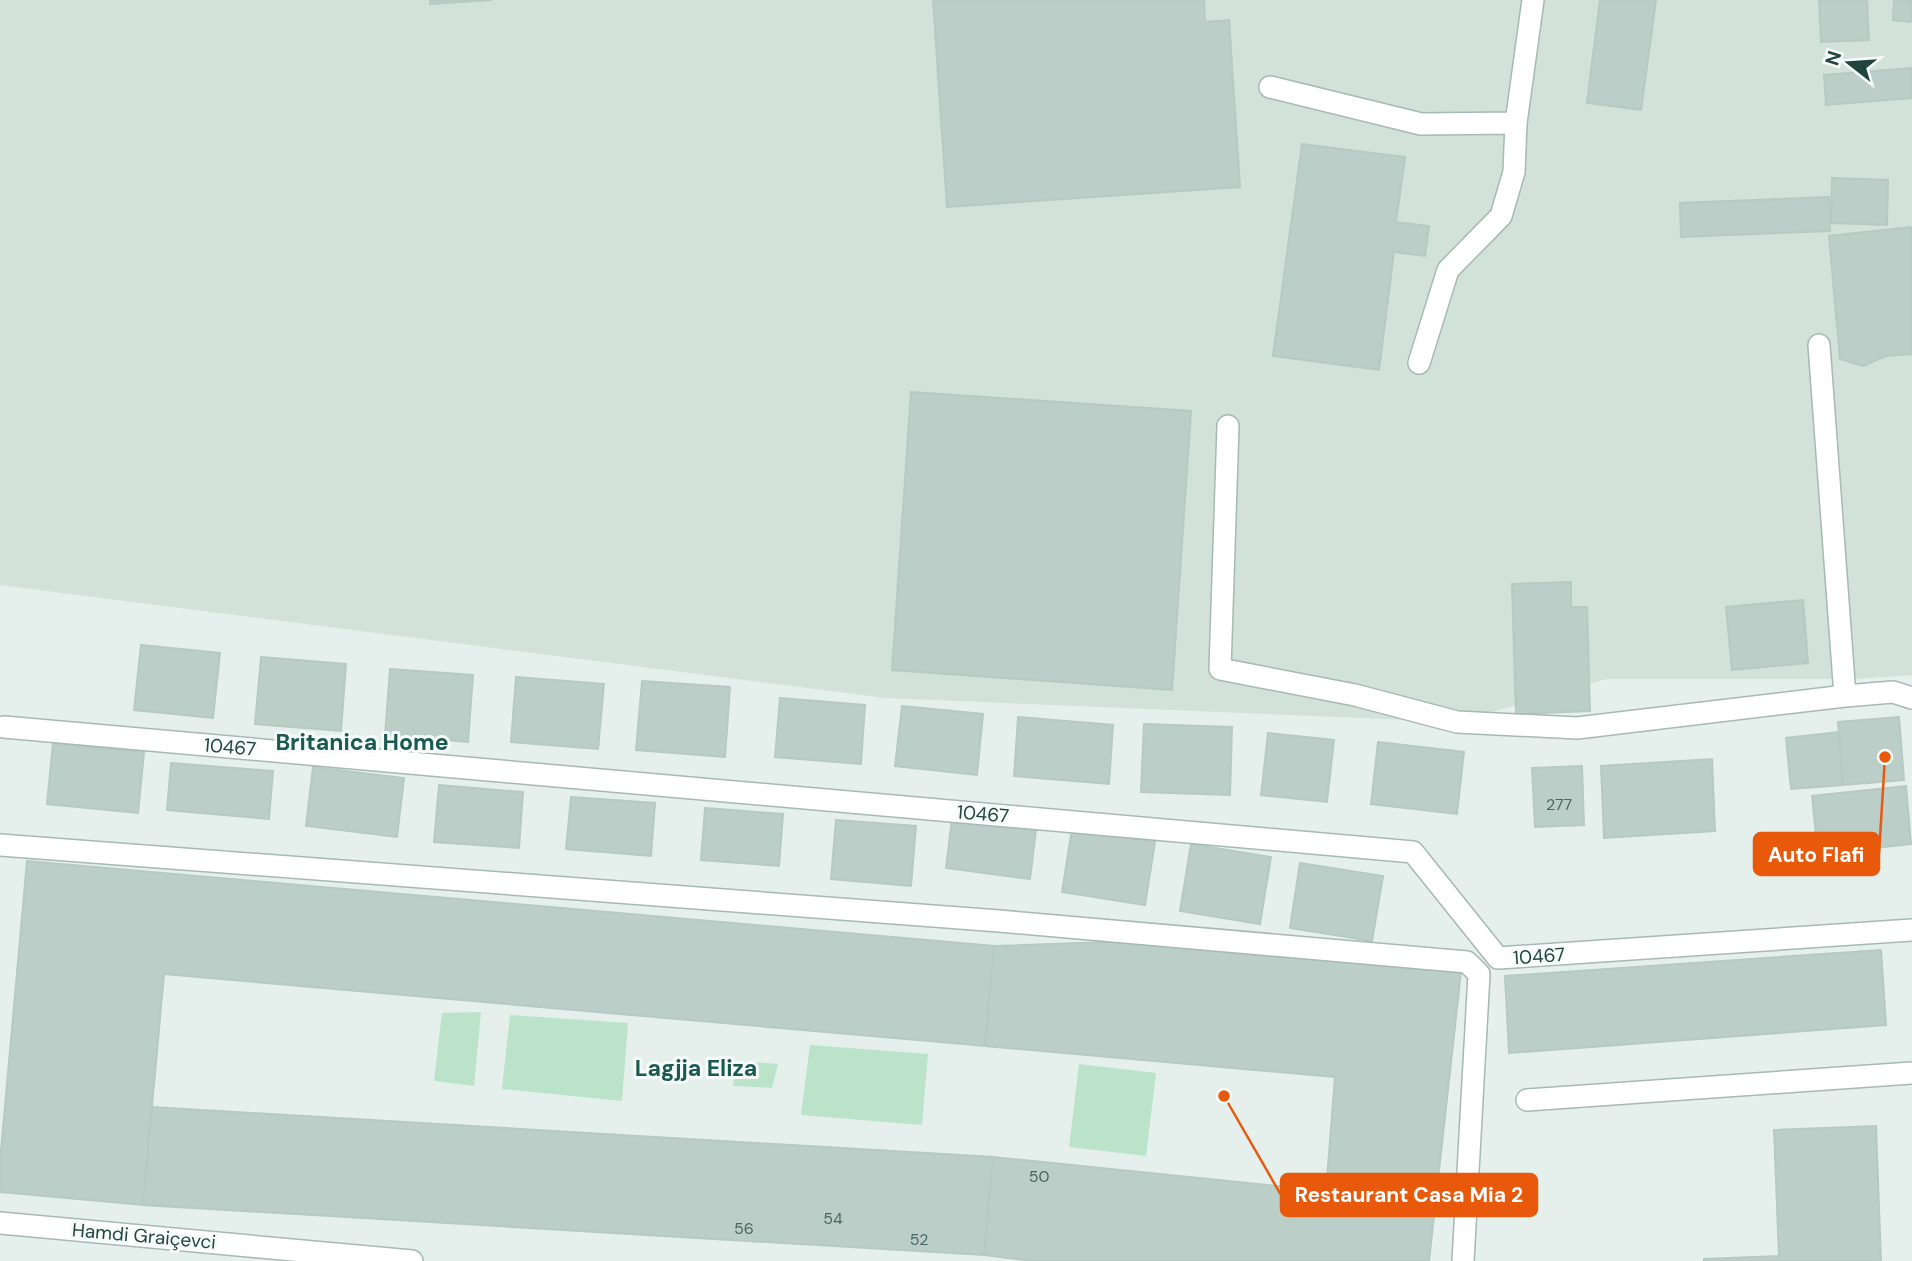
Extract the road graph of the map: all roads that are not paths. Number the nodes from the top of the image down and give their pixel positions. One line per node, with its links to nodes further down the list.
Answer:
1 (1533, 0): 3 (street)
2 (1270, 87): 3 (street)
3 (1517, 122): 5 (street)
4 (1819, 345): 7 (street)
5 (1419, 363)
6 (1228, 426): 7 (street)
7 (1844, 696): 8 (street)
8 (1912, 698)
9 (4, 727): 11 (street, 10467)
10 (0, 845): 16 (street)
11 (1912, 930)
12 (1912, 1073): 13 (street)
13 (1527, 1100)
14 (0, 1223): 15 (street, Hamdi Graiçevci)
15 (412, 1261)
16 (1463, 1261)

